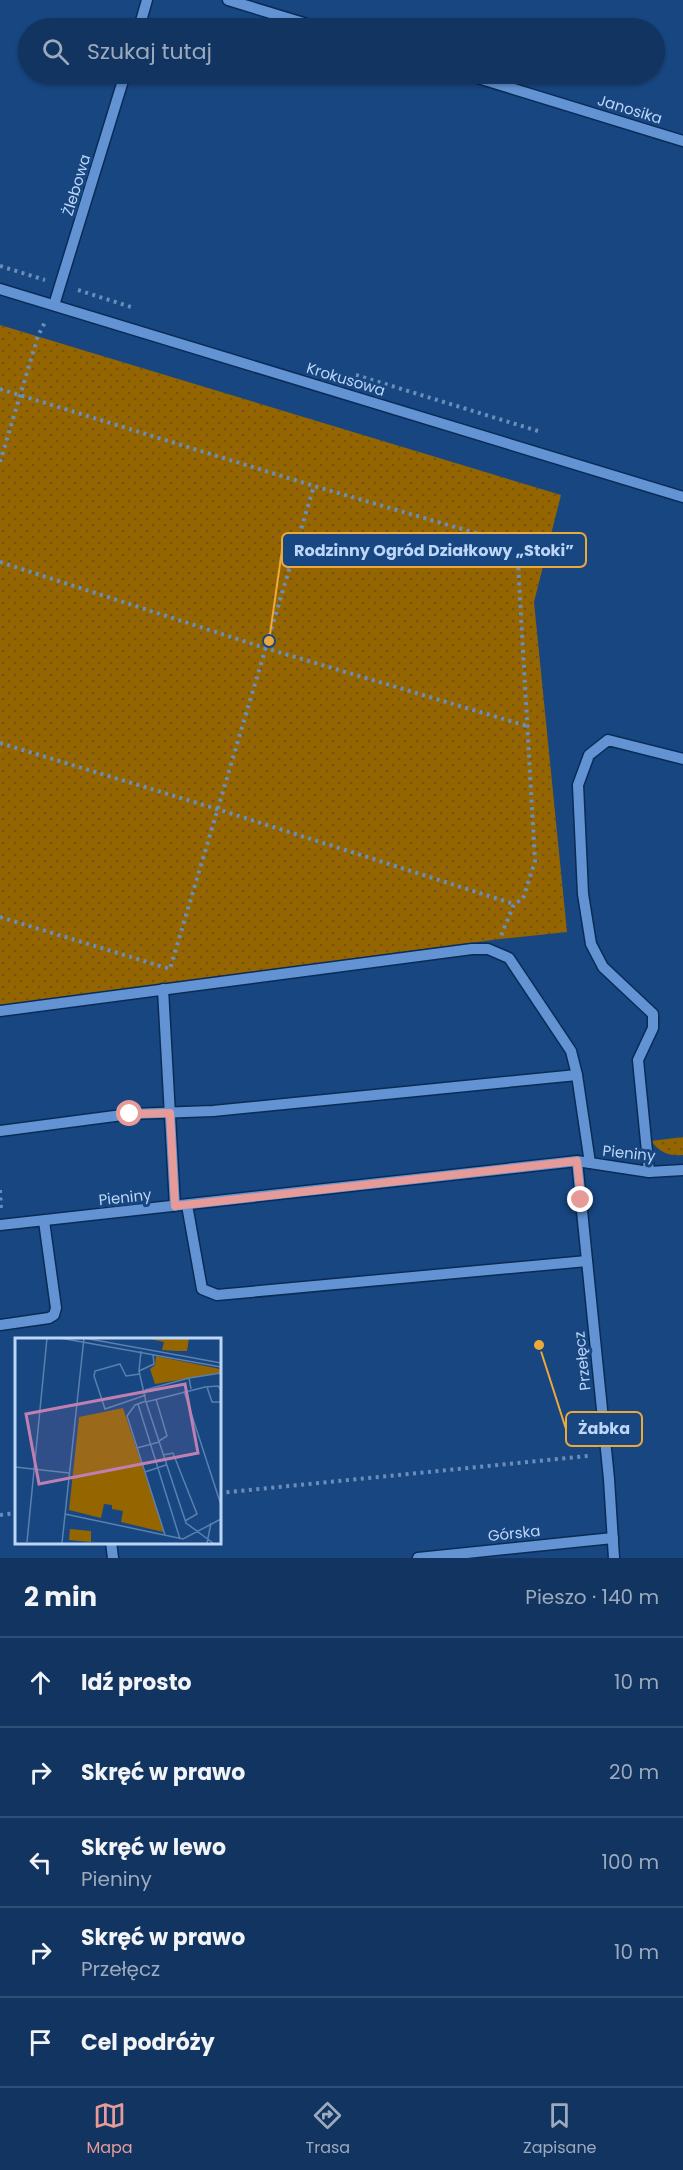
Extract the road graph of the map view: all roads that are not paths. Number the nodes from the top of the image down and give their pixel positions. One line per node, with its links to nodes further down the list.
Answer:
1 (147, 0): 3 (street)
2 (228, 0): 4 (street)
3 (142, 18)
4 (287, 18)
5 (122, 84): 9 (street, Żlebowa)
6 (498, 84): 7 (street, Janosika)
7 (683, 141)
8 (0, 288): 9 (street, Krokusowa)
9 (54, 305): 10 (street, Krokusowa)
10 (683, 497)
11 (683, 759): 20 (street)
12 (163, 989): 13 (street); 14 (street); 15 (street)
13 (0, 1011)
14 (577, 1076): 15 (street); 18 (street)
15 (170, 1113): 16 (street); 22 (street)
16 (0, 1131)
17 (577, 1161): 18 (street, Pieniny); 21 (street, Pieniny); 25 (street, Przełęcz)
18 (590, 1163): 20 (street, Pieniny)
19 (683, 1170): 20 (street, Pieniny)
20 (649, 1172)
21 (188, 1205): 22 (street, Pieniny); 25 (street)
22 (175, 1206): 23 (street, Pieniny)
23 (44, 1221): 24 (street, Pieniny); 26 (street)
24 (0, 1225)
25 (587, 1261): 27 (street, Przełęcz)
26 (0, 1325)
27 (613, 1538): 30 (street, Górska); 31 (street, Przełęcz)
28 (111, 1543): 29 (street)
29 (113, 1558)
30 (418, 1558)
31 (614, 1558)

